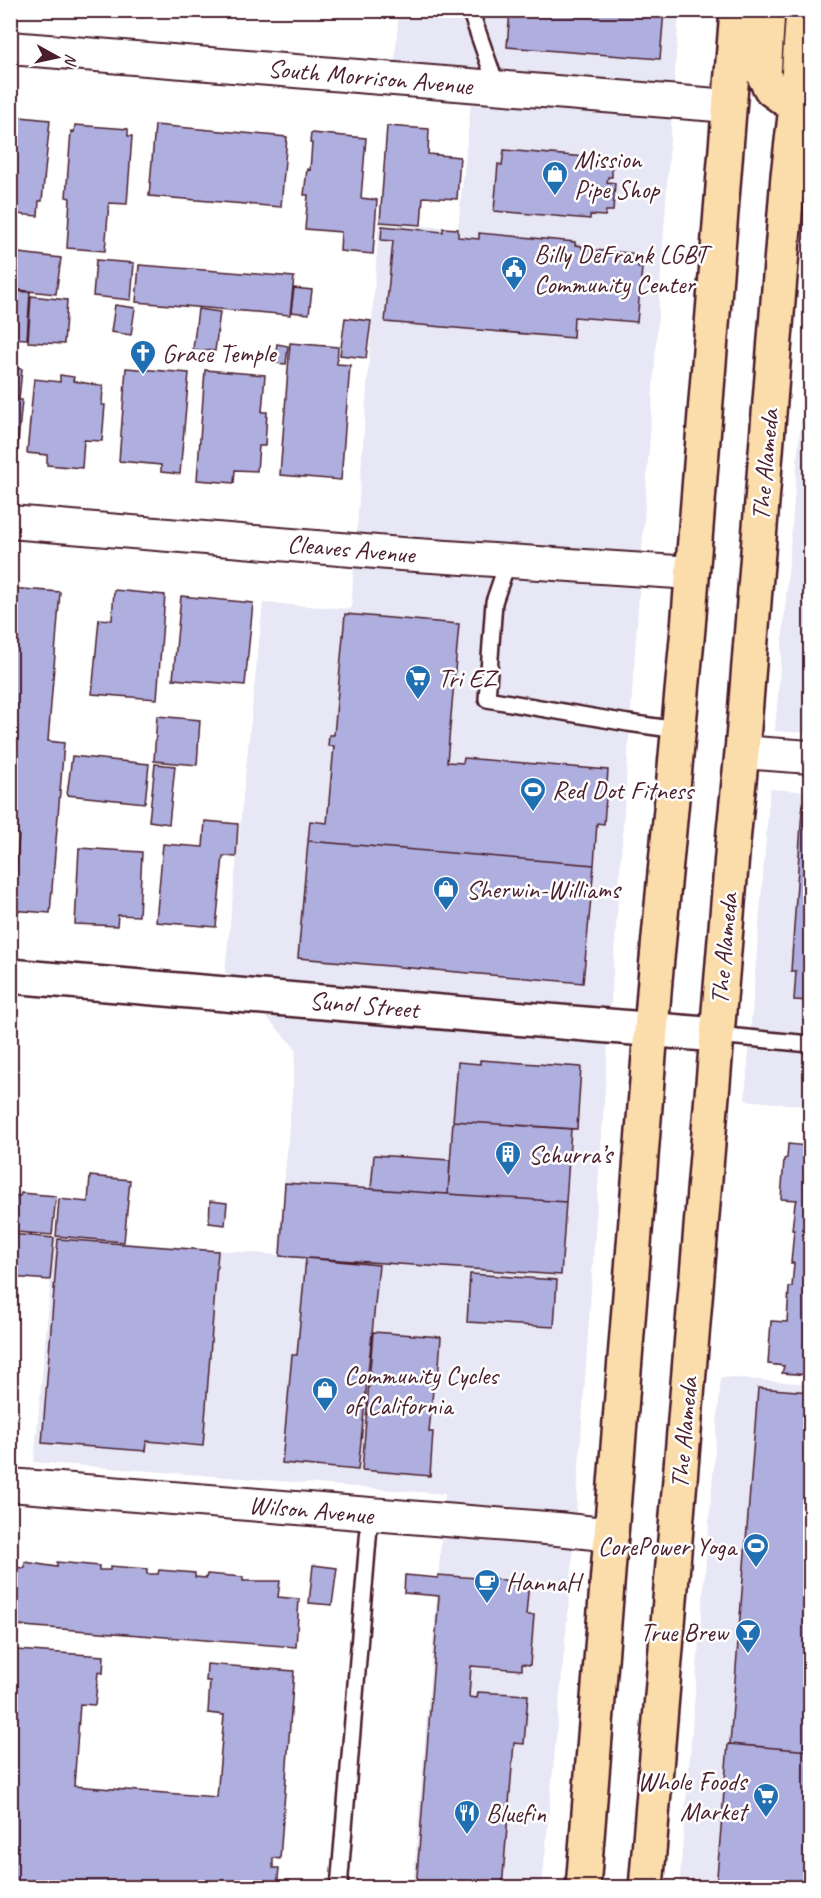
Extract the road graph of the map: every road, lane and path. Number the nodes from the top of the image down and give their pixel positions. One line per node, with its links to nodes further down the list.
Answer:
1 (470, 10): 6 (lane)
2 (737, 10): 7 (main road)
3 (768, 10): 8 (main road)
4 (804, 10): 8 (main road, The Alameda)
5 (10, 48): 6 (street, South Morrison Avenue)
6 (497, 87): 7 (street, South Morrison Avenue)
7 (729, 106): 11 (main road)
8 (803, 107): 13 (main road, The Alameda)
9 (10, 522): 10 (street, Cleaves Avenue)
10 (508, 561): 11 (street, Cleaves Avenue); 12 (lane)
11 (692, 573): 12 (main road)
12 (678, 730): 16 (main road)
13 (742, 752): 14 (street); 17 (main road, The Alameda)
14 (810, 757)
15 (10, 976): 16 (street, Sunol Street)
16 (652, 1030): 17 (street, Sunol Street); 21 (main road)
17 (717, 1035): 18 (lane); 24 (main road, The Alameda)
18 (810, 1044)
19 (10, 1485): 20 (street, Wilson Avenue)
20 (370, 1515): 21 (street, Wilson Avenue); 22 (lane)
21 (612, 1535): 23 (main road)
22 (339, 1887)
23 (583, 1887)
24 (646, 1887)

